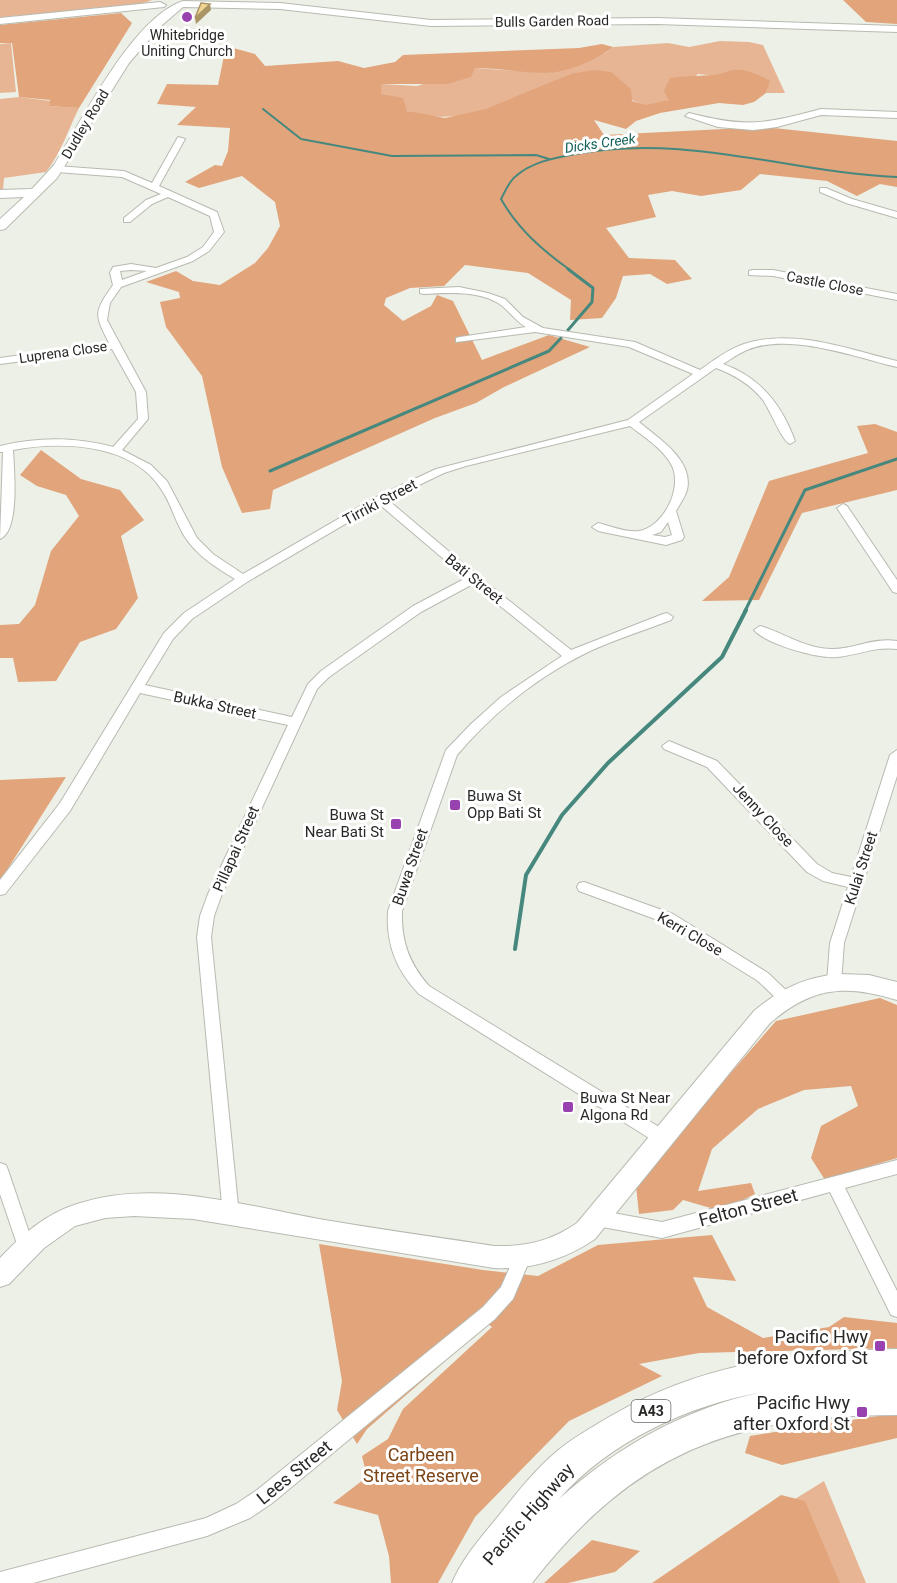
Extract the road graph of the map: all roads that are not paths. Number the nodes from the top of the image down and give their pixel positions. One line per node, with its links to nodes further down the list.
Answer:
1 (185, 3): 2 (main road, Bulls Garden Road); 3 (main road, Dudley Road)
2 (283, 3): 5 (main road, Bulls Garden Road)
3 (160, 6): 4 (main road); 9 (main road, Dudley Road)
4 (0, 21)
5 (897, 29)
6 (689, 116): 7 (street)
7 (897, 116)
8 (181, 139): 10 (street)
9 (57, 169): 10 (street); 12 (main road, Dudley Road)
10 (155, 186): 13 (street)
11 (823, 189): 15 (street)
12 (34, 193): 14 (main road); 17 (main road, Dudley Road)
13 (170, 193): 16 (street); 18 (street)
14 (0, 194)
15 (897, 214)
16 (127, 220)
17 (0, 226)
18 (158, 270): 20 (street); 20 (street)
19 (752, 273): 22 (street, Castle Close)
20 (118, 285): 25 (street)
21 (423, 291): 23 (street)
22 (897, 297)
23 (535, 329): 24 (street); 29 (street)
24 (460, 340)
25 (116, 345): 26 (street, Luprena Close); 33 (street)
26 (4, 362)
27 (715, 364): 28 (street, Tirriki Street); 29 (street, Tirriki Street); 31 (street)
28 (897, 364)
29 (700, 374): 30 (street, Tirriki Street)
30 (632, 422): 34 (street, Tirriki Street); 36 (street)
31 (790, 441)
32 (4, 448): 33 (street); 39 (street)
33 (115, 451): 40 (street)
34 (380, 499): 40 (street, Tirriki Street); 41 (street, Bati Street)
35 (843, 508): 42 (street)
36 (670, 512): 38 (street); 38 (street)
37 (598, 527): 38 (street)
38 (642, 534)
39 (0, 535)
40 (243, 579): 47 (street, Tirriki Street)
41 (474, 579): 46 (street, Bati Street); 48 (street, Pillapai Street)
42 (897, 589)
43 (667, 617): 46 (street, Buwa Street)
44 (760, 630): 45 (street)
45 (897, 645)
46 (570, 656): 58 (street, Buwa Street)
47 (136, 688): 48 (street, Bukka Street); 54 (street, Tirriki Street)
48 (294, 722): 62 (street, Pillapai Street)
49 (669, 746): 52 (street, Jenny Close)
50 (897, 755): 51 (street, Kulai Street)
51 (892, 787): 52 (street, Kulai Street)
52 (856, 884): 55 (street, Kulai Street)
53 (584, 887): 57 (street, Kerri Close)
54 (0, 890)
55 (834, 983): 56 (main road); 57 (main road)
56 (897, 992)
57 (785, 998): 58 (main road)
58 (663, 1138): 63 (main road)
59 (897, 1167): 61 (street, Felton Street)
60 (0, 1170): 64 (street)
61 (835, 1185): 63 (street, Felton Street); 67 (street)
62 (231, 1215): 64 (main road); 65 (main road)
63 (597, 1218): 65 (main road)
64 (26, 1247): 66 (main road)
65 (523, 1257): 70 (street, Lees Street)
66 (0, 1276)
67 (897, 1309)
68 (897, 1365): 71 (highway, Pacific Highway / A43)
69 (897, 1398): 72 (highway, Pacific Highway / A43)
70 (0, 1582)
71 (470, 1583)
72 (510, 1583)

